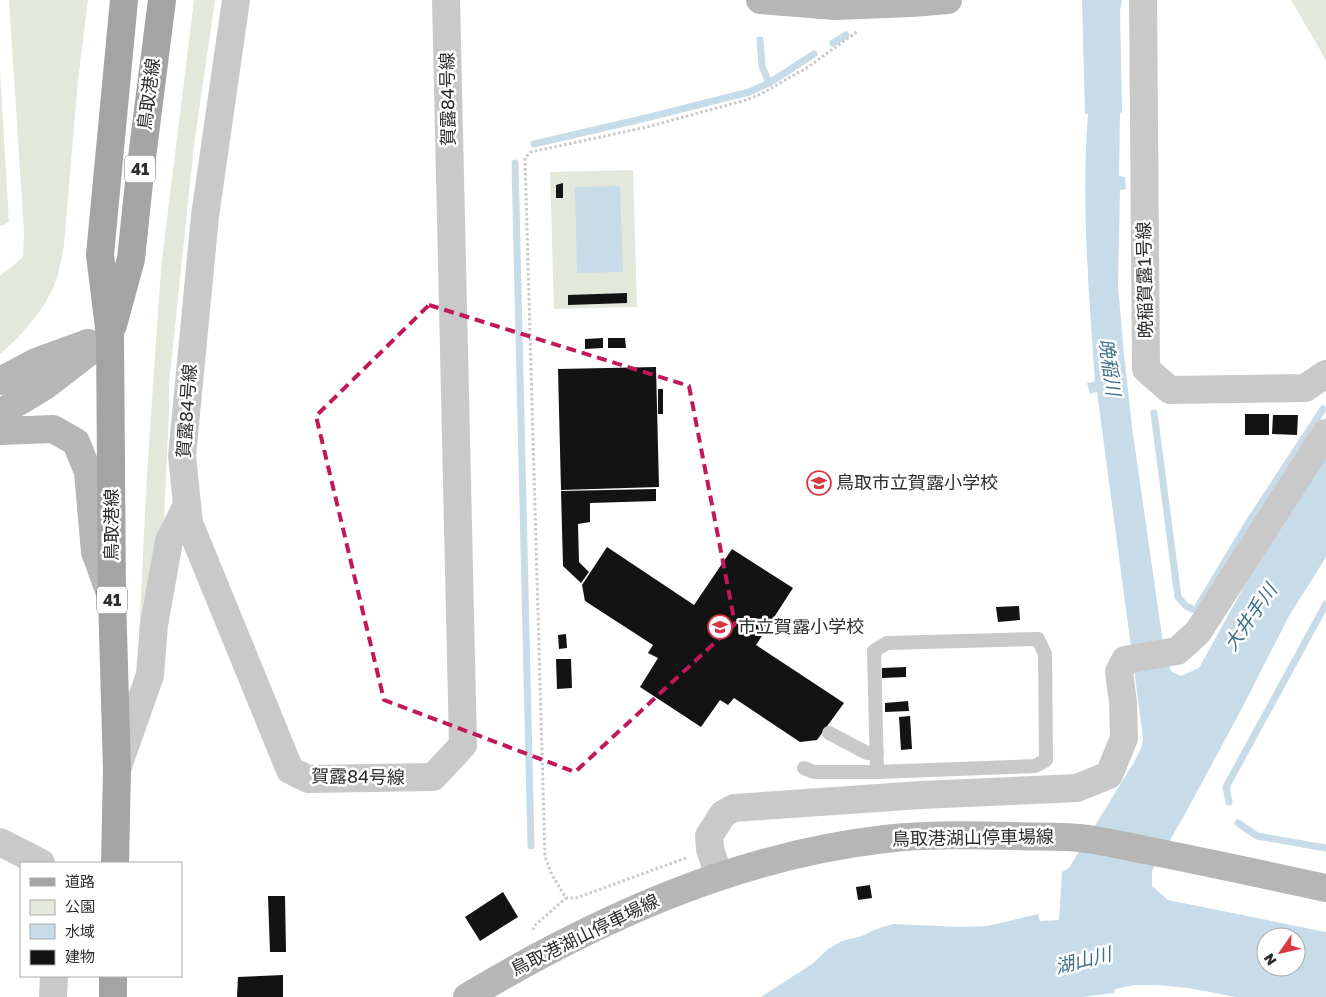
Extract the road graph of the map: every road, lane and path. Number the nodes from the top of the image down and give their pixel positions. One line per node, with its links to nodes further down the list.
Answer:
1 (124, 0): 10 (main road, 鳥取港線 / 41)
2 (162, 0): 10 (main road, 鳥取港線 / 41)
3 (236, 0): 16 (street, 賀露84号線)
4 (446, 0): 16 (street, 賀露84号線)
5 (760, 0): 9 (main road)
6 (948, 0): 8 (main road)
7 (1143, 0): 11 (street, 晩稲賀露1号線)
8 (912, 2): 9 (main road)
9 (885, 4): 25 (path)
10 (110, 336): 12 (main road); 13 (main road); 17 (main road, 鳥取港線 / 41)
11 (1326, 374)
12 (0, 381)
13 (0, 412)
14 (0, 430): 17 (main road)
15 (1326, 433): 23 (street)
16 (187, 505): 21 (street)
17 (112, 597): 21 (main road, 鳥取港線 / 41)
18 (829, 733): 19 (lane)
19 (877, 753): 22 (lane); 23 (lane)
20 (804, 768): 22 (lane)
21 (117, 770): 27 (main road, 鳥取港線 / 41)
22 (877, 772): 23 (lane)
23 (921, 783): 25 (street)
24 (0, 842): 26 (street)
25 (710, 850): 28 (street)
26 (40, 862)
27 (115, 862)
28 (719, 876): 29 (main road, 鳥取港湖山停車場線); 34 (main road, 鳥取港湖山停車場線)
29 (1326, 888)
30 (54, 977): 32 (street)
31 (113, 977): 33 (main road)
32 (53, 997)
33 (112, 997)
34 (467, 997)

